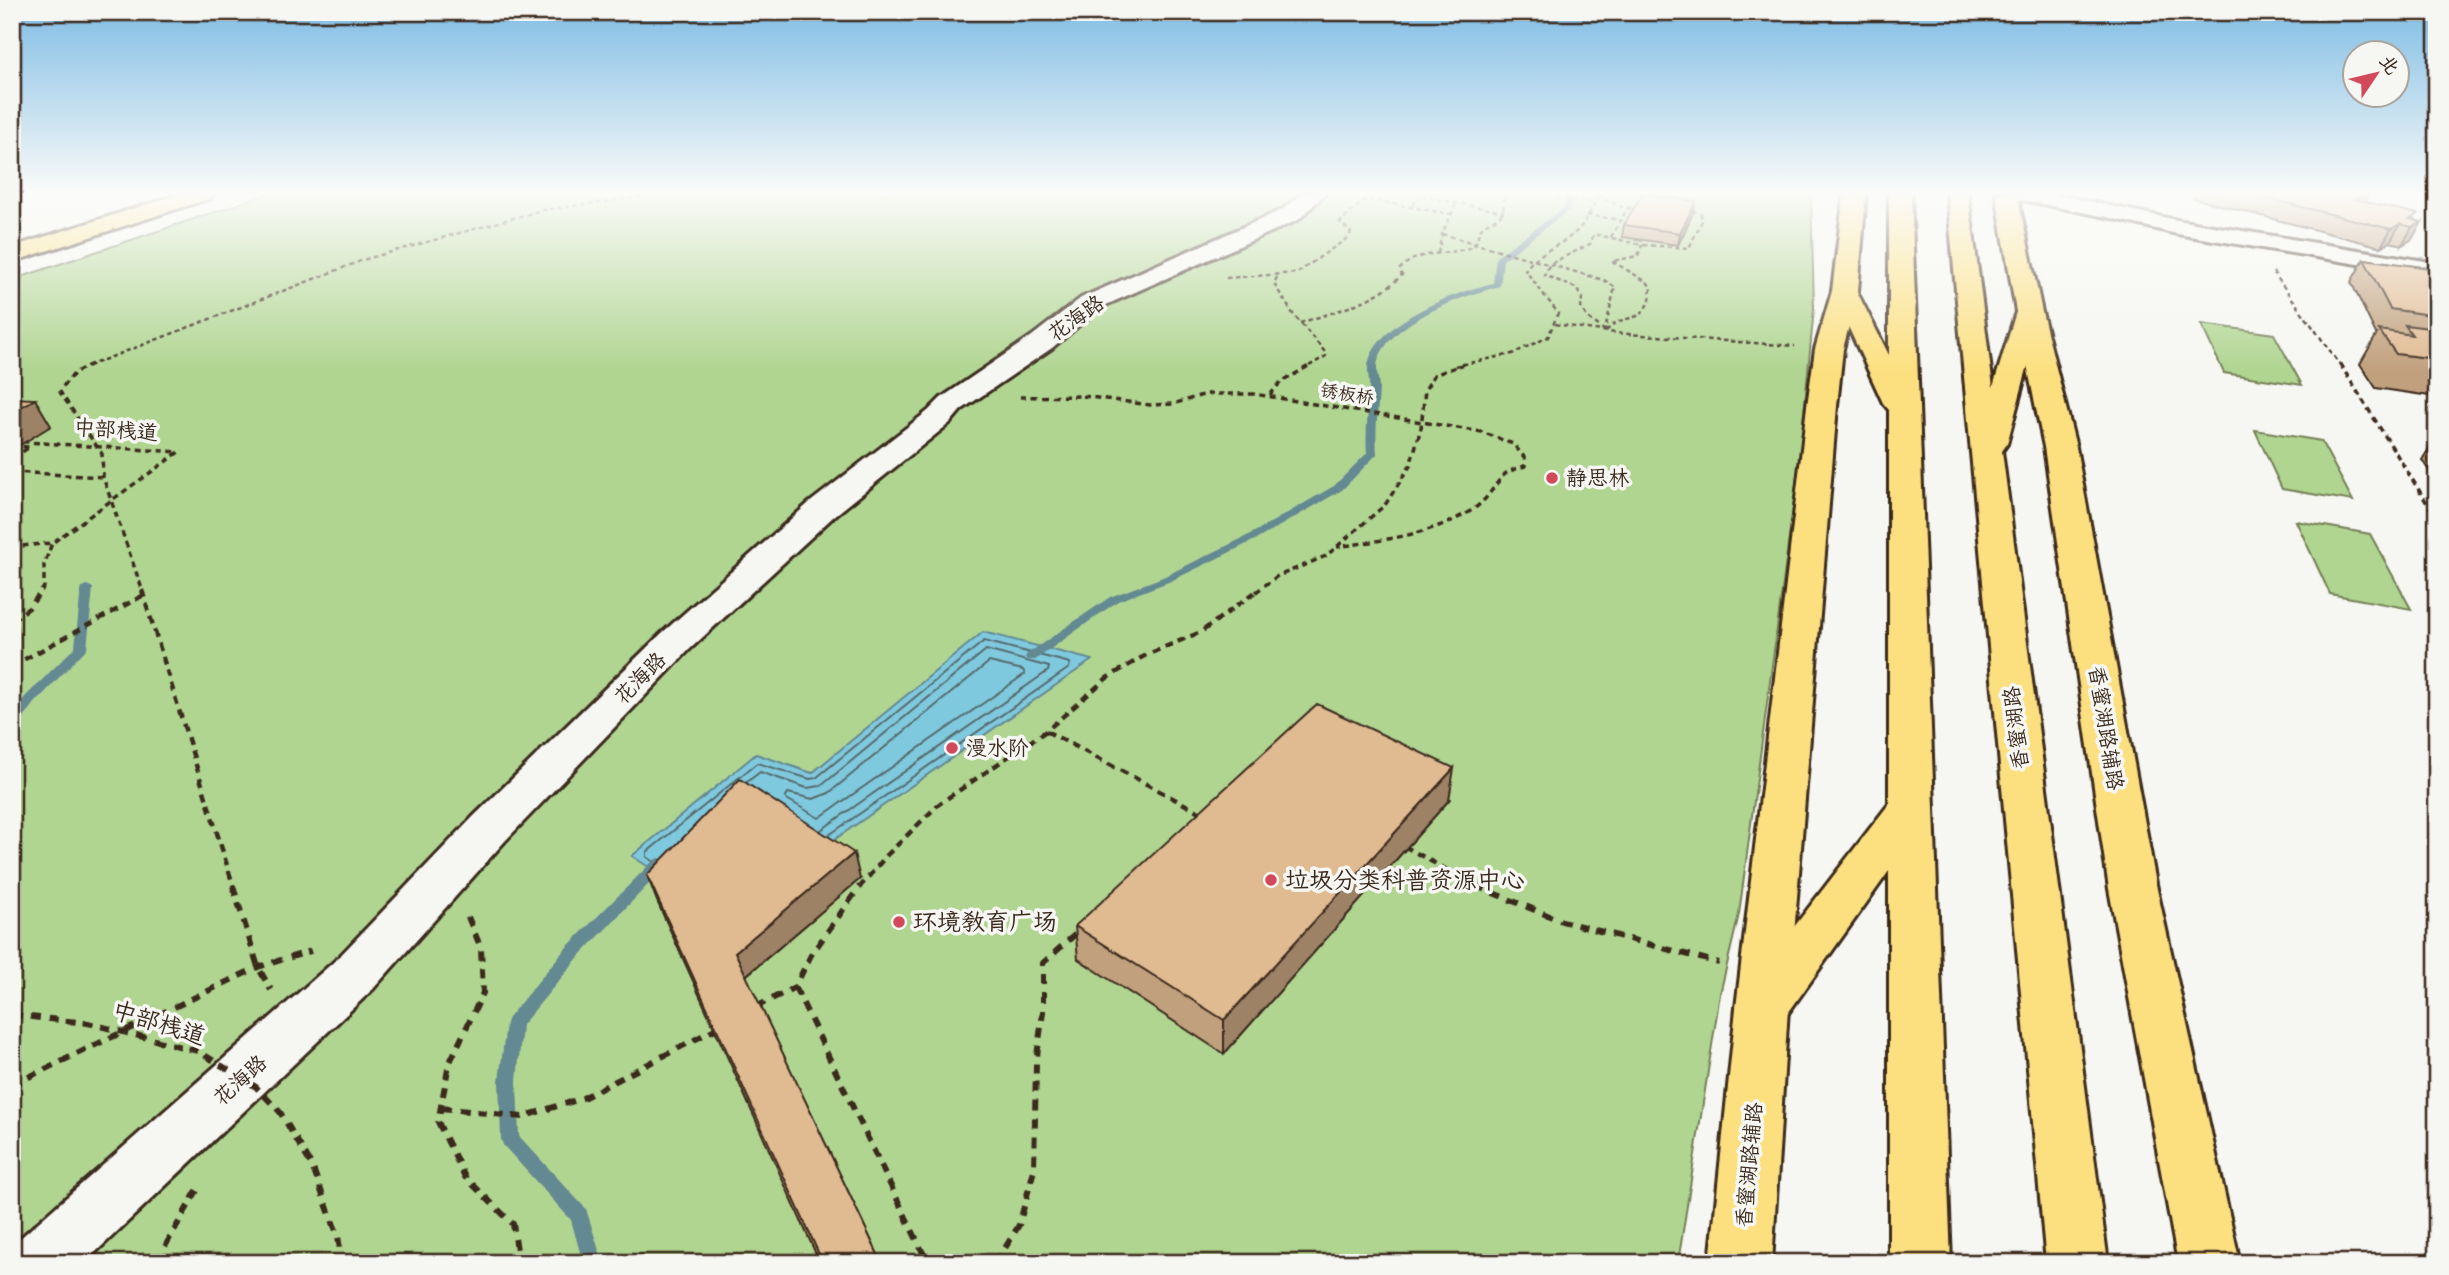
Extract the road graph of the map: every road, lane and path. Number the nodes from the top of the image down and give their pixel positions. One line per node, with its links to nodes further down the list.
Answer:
1 (387, 252): 33 (path)
2 (1205, 252): 26 (street, 花海路)
3 (1328, 252): 21 (path)
4 (1442, 252): 15 (path)
5 (1510, 252): 16 (path)
6 (1541, 252): 16 (path)
7 (1573, 252): 17 (path)
8 (1639, 252): 23 (path)
9 (1849, 252): 19 (main road, 香蜜湖路辅路)
10 (1901, 252): 27 (main road)
11 (1962, 252): 31 (main road, 香蜜湖路)
12 (2018, 252): 20 (main road, 香蜜湖路辅路)
13 (2258, 252): 34 (path)
14 (2330, 252): 18 (street)
15 (1437, 253): 21 (path)
16 (1532, 258): 17 (path); 22 (path)
17 (1550, 264): 23 (path); 23 (path)
18 (2437, 270)
19 (1845, 291): 24 (main road, 香蜜湖路辅路); 27 (main road)
20 (2029, 312): 31 (main road); 62 (main road, 香蜜湖路辅路)
21 (1300, 323): 25 (path)
22 (1555, 324): 23 (path); 28 (path)
23 (1605, 331): 24 (path)
24 (1829, 349): 48 (main road, 香蜜湖路辅路)
25 (1269, 396): 26 (path, 锈板桥); 28 (path, 锈板桥)
26 (951, 404): 45 (street, 花海路)
27 (1904, 416): 42 (main road)
28 (1421, 420): 37 (path); 37 (path, 锈板桥)
29 (12, 443): 30 (path); 35 (path, 中部栈道, bridge)
30 (14, 456)
31 (1986, 463): 61 (main road, 香蜜湖路)
32 (12, 472): 33 (path)
33 (103, 477): 38 (path)
34 (2437, 519)
35 (51, 544): 36 (path); 39 (path)
36 (12, 547)
37 (1336, 547): 41 (path)
38 (144, 596): 40 (path); 52 (path)
39 (12, 620)
40 (12, 666)
41 (1046, 731): 43 (path); 47 (path)
42 (1912, 807): 48 (main road); 60 (main road)
43 (1197, 825)
44 (1400, 843): 48 (path)
45 (448, 875): 53 (path); 54 (street, 花海路)
46 (1084, 926): 58 (path)
47 (795, 987): 49 (path); 57 (path)
48 (1763, 991): 59 (main road, 香蜜湖路辅路)
49 (748, 1012)
50 (12, 1016): 55 (path, 中部栈道, bridge)
51 (724, 1024): 53 (path)
52 (12, 1085)
53 (441, 1108): 56 (path)
54 (39, 1263)
55 (342, 1263)
56 (519, 1263)
57 (928, 1263)
58 (996, 1263)
59 (1741, 1263)
60 (1920, 1263)
61 (2077, 1263)
62 (2209, 1263)

